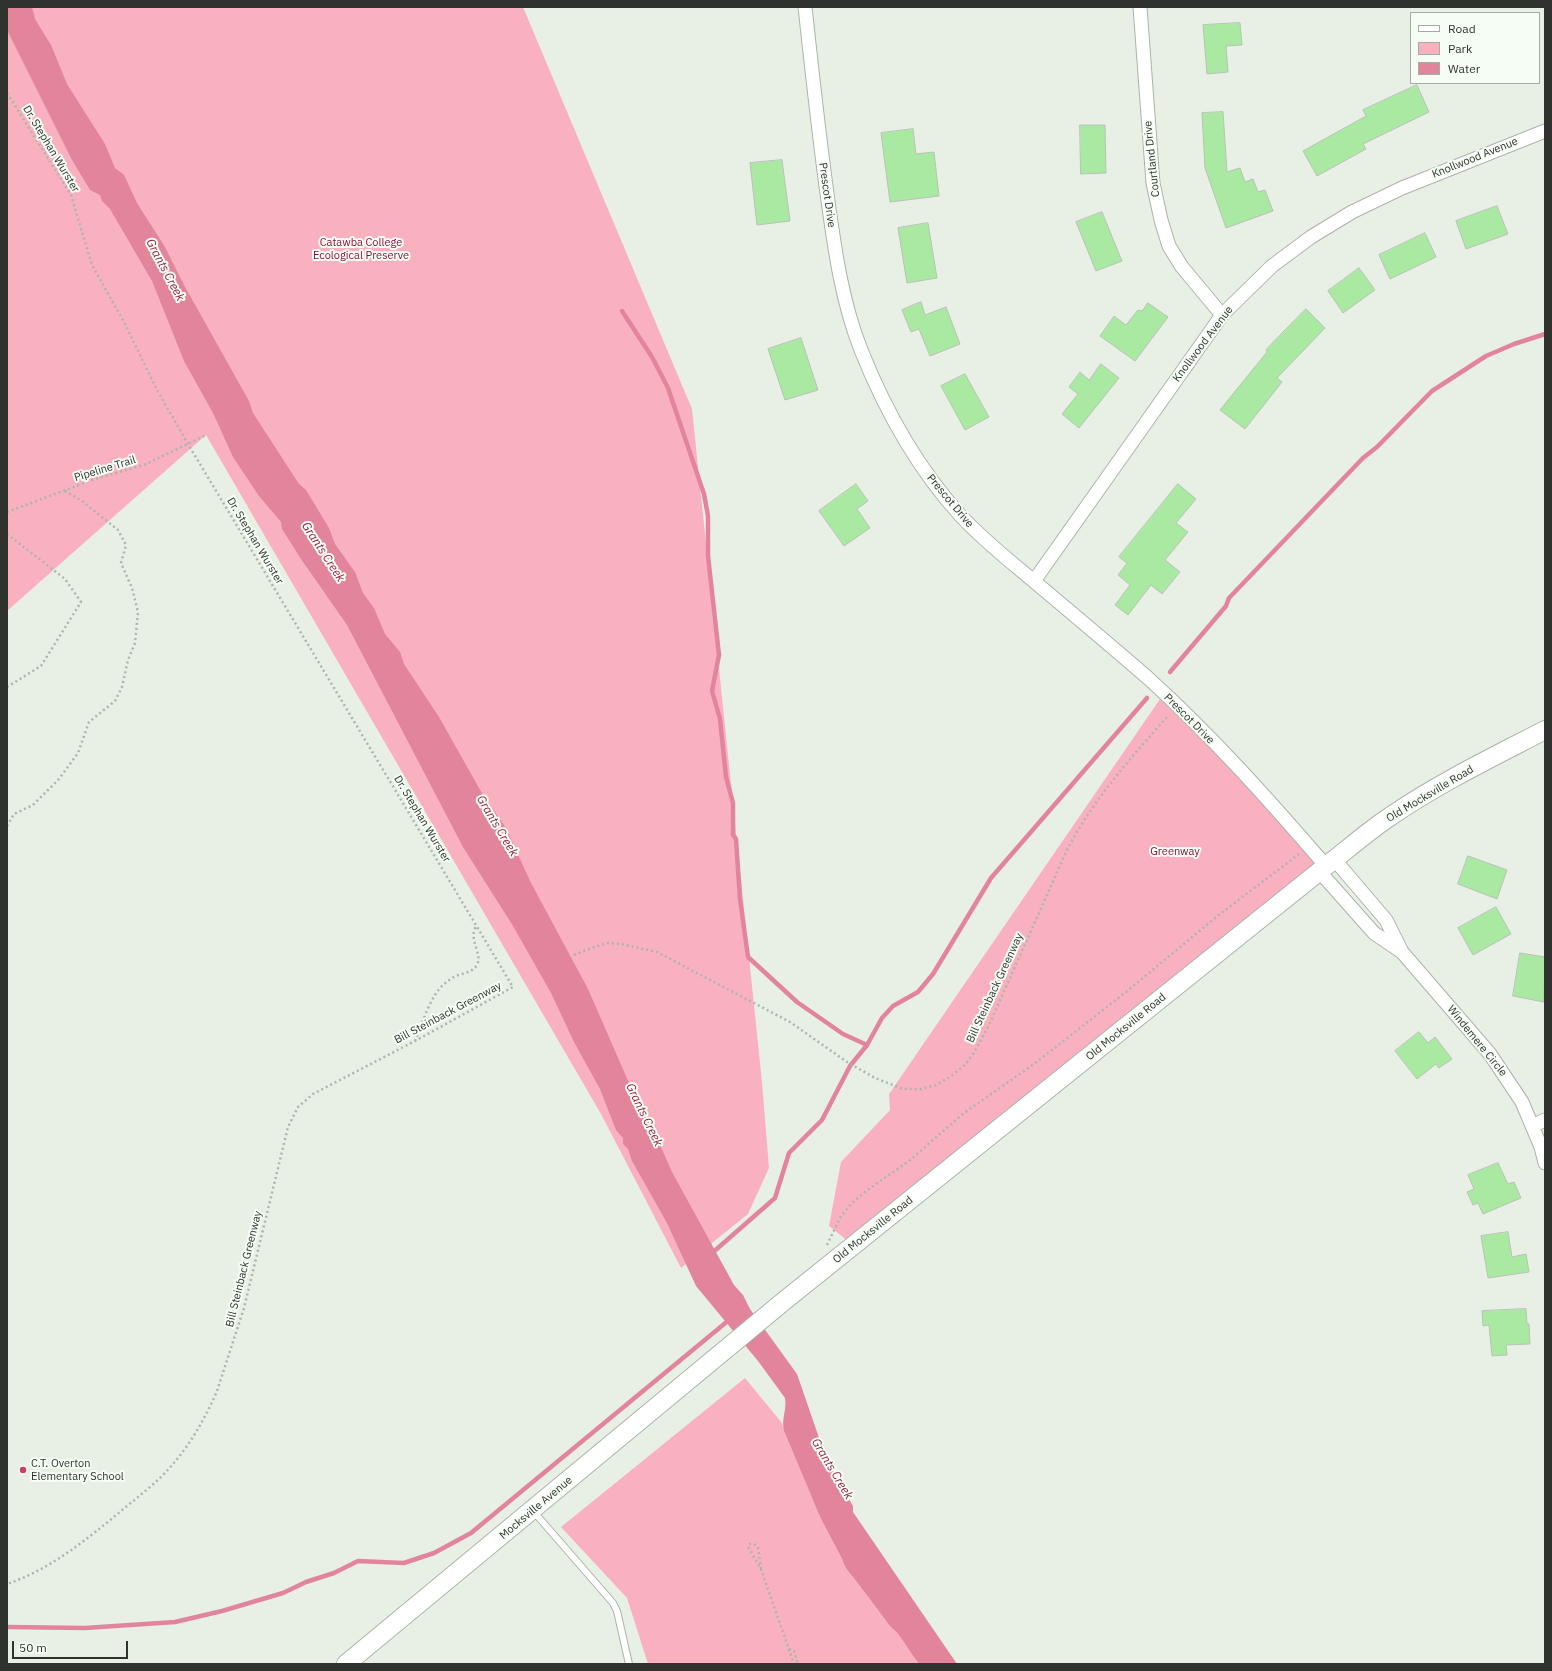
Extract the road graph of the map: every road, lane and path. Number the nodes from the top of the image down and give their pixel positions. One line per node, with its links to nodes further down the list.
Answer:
1 (805, 7): 11 (street, Prescot Drive)
2 (1140, 7): 5 (street, Courtland Drive)
3 (7, 93): 7 (path, Dr. Stephan Wurster)
4 (1545, 131): 5 (street, Knollwood Avenue)
5 (1222, 315): 11 (street, Knollwood Avenue)
6 (206, 435): 7 (path, Pipeline Trail)
7 (188, 444): 8 (path, Pipeline Trail); 18 (path, Dr. Stephan Wurster)
8 (65, 491): 9 (path, Pipeline Trail); 15 (path)
9 (7, 512)
10 (7, 534): 12 (path)
11 (1034, 581): 16 (street, Prescot Drive)
12 (7, 687)
13 (1171, 713): 20 (path, Bill Steinback Greenway)
14 (1545, 730): 17 (street, Old Mocksville Road)
15 (7, 826)
16 (1309, 846): 17 (street, Prescot Drive); 26 (path)
17 (1326, 866): 19 (street, Windemere Circle); 19 (street, Windemere Circle); 27 (street, Old Mocksville Road)
18 (476, 926): 21 (path, Dr. Stephan Wurster); 22 (path)
19 (1402, 952): 24 (street, Windemere Circle)
20 (574, 955)
21 (513, 987): 22 (path, Bill Steinback Greenway)
22 (416, 1041): 30 (path, Bill Steinback Greenway)
23 (1545, 1120): 24 (street)
24 (1532, 1126): 25 (street, Windemere Circle)
25 (1545, 1163)
26 (824, 1251)
27 (725, 1351): 28 (street, Mocksville Avenue)
28 (533, 1511): 32 (street, Mocksville Avenue); 33 (lane)
29 (762, 1569): 29 (path); 31 (path)
30 (7, 1584)
31 (788, 1649): 34 (path); 35 (path)
32 (346, 1664)
33 (629, 1664)
34 (794, 1664)
35 (798, 1664)

